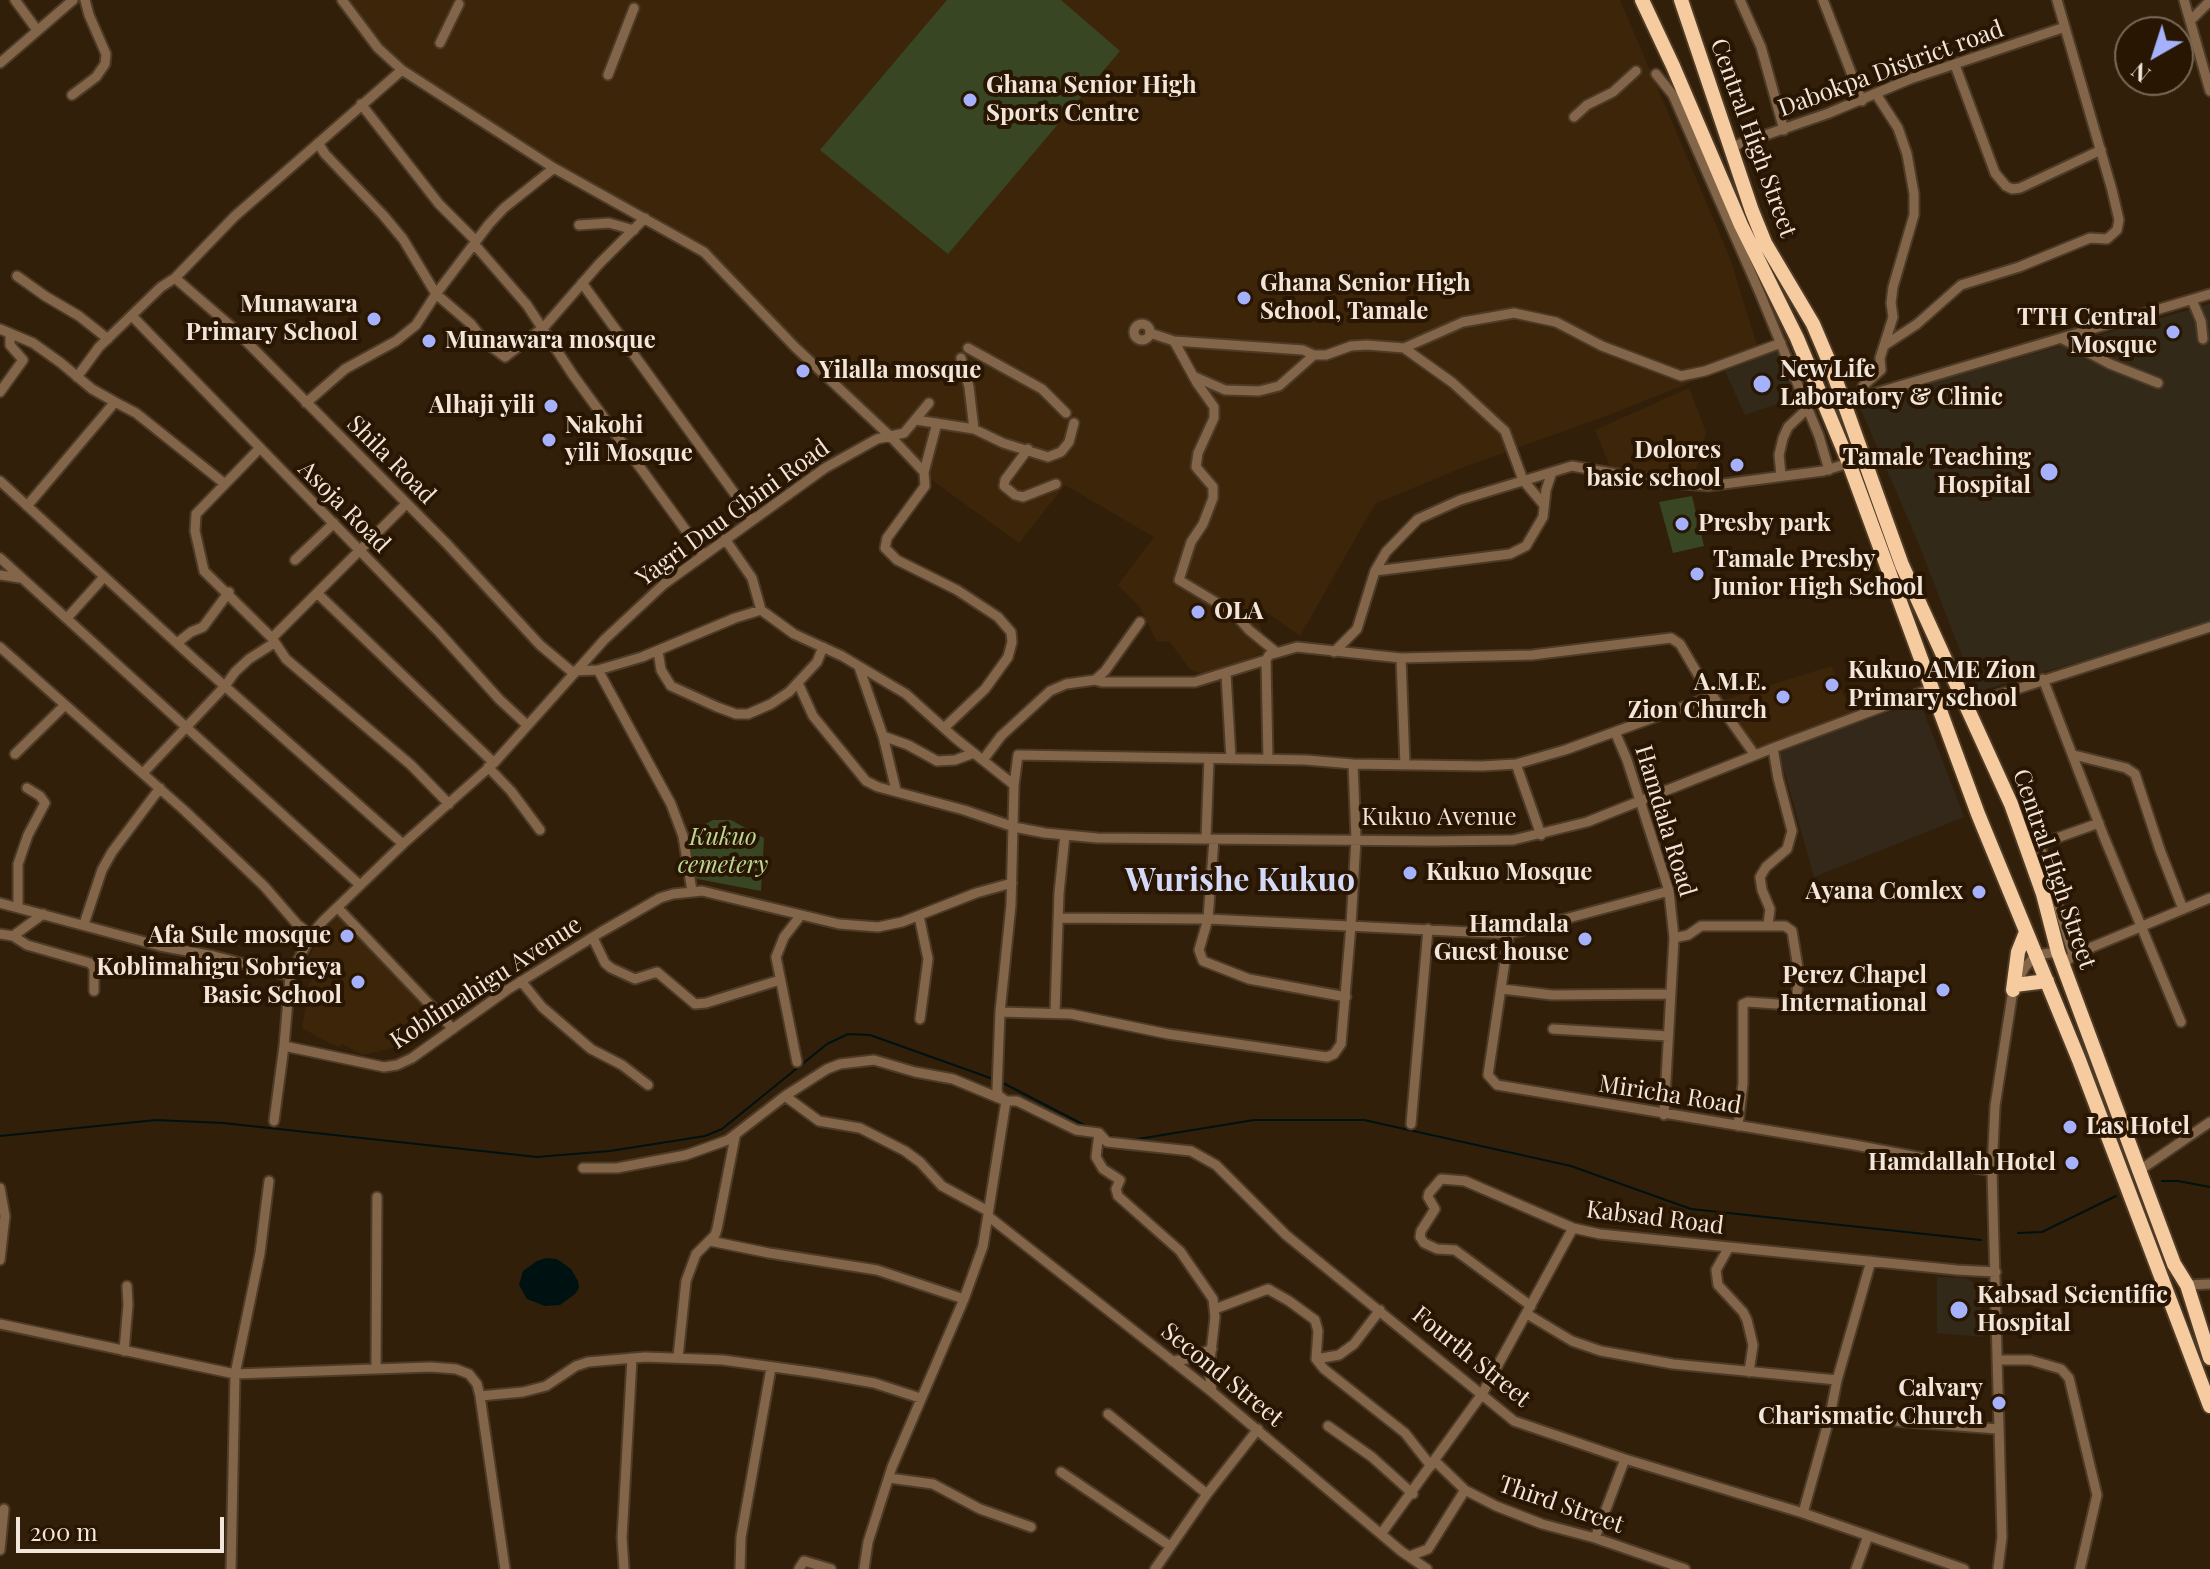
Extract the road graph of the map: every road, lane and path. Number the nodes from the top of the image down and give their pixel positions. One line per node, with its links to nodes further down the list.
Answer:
1 (15, 0): 15 (street)
2 (73, 0): 15 (street)
3 (85, 0): 26 (street)
4 (342, 0): 20 (street)
5 (1681, 0): 32 (highway, Central High Street)
6 (1740, 0): 30 (street)
7 (1823, 0): 27 (street)
8 (2057, 0): 14 (street)
9 (1645, 1): 47 (highway, Central High Street)
10 (459, 4): 17 (street)
11 (2209, 4): 13 (street)
12 (634, 8): 23 (street)
13 (2194, 17)
14 (2065, 27): 19 (street, Dabokpa District road); 33 (street)
15 (37, 30): 18 (street)
16 (2194, 35): 24 (street)
17 (440, 43)
18 (0, 63)
19 (1955, 65): 25 (street, Dabokpa District road); 33 (street)
20 (402, 70): 28 (street); 34 (street)
21 (1636, 71): 29 (street)
22 (1656, 74): 55 (street)
23 (608, 75)
24 (2210, 91)
25 (1876, 94): 27 (street, Dabokpa District road); 56 (street)
26 (72, 95)
27 (1862, 101): 30 (street, Dabokpa District road)
28 (361, 104): 31 (street); 38 (street)
29 (1574, 117)
30 (1784, 130): 32 (street, Dabokpa District road)
31 (318, 143): 40 (street); 42 (street)
32 (1731, 147): 46 (highway, Central High Street)
33 (2101, 150): 56 (street)
34 (554, 168): 35 (street); 38 (street)
35 (645, 218): 37 (street); 78 (street)
36 (579, 225): 37 (street)
37 (634, 230): 41 (street)
38 (475, 240): 42 (street); 48 (street)
39 (17, 276): 52 (street)
40 (175, 278): 45 (street); 69 (street, Shila Road)
41 (582, 283): 48 (street); 93 (street)
42 (436, 294): 48 (street); 69 (street)
43 (2210, 294): 44 (street)
44 (2192, 300): 51 (street); 53 (street)
45 (132, 316): 52 (street); 79 (street, Asoja Road)
46 (1809, 316): 47 (highway); 71 (highway, Central High Street)
47 (1787, 317): 61 (highway, Central High Street)
48 (544, 327): 97 (street)
49 (5, 331): 64 (street); 66 (street)
50 (1150, 333): 54 (street)
51 (2061, 338): 65 (street); 67 (street)
52 (108, 339): 64 (street)
53 (2203, 339)
54 (1174, 341): 59 (street); 63 (street)
55 (1781, 343): 58 (street); 62 (street)
56 (1885, 345): 67 (street)
57 (968, 348): 73 (street)
58 (1404, 348): 59 (street); 86 (street)
59 (1314, 355): 63 (street)
60 (961, 358): 77 (street)
61 (1808, 363): 62 (street); 81 (highway, Central High Street)
62 (1793, 369): 72 (street)
63 (1193, 376): 115 (street)
64 (77, 377): 68 (street)
65 (2158, 383)
66 (0, 392)
67 (1862, 397): 71 (street)
68 (115, 402): 88 (street); 92 (street)
69 (306, 403): 90 (street, Shila Road)
70 (929, 403): 74 (street, Yagri Duu Gbini Road)
71 (1845, 407): 130 (highway, Central High Street)
72 (1807, 409): 82 (street); 85 (street)
73 (1066, 413)
74 (916, 420): 75 (street); 78 (street, Yagri Duu Gbini Road)
75 (937, 423): 77 (street); 83 (street)
76 (1074, 423): 80 (street)
77 (974, 429): 80 (street)
78 (891, 437): 83 (street); 93 (street, Yagri Duu Gbini Road)
79 (260, 448): 88 (street); 94 (street, Asoja Road)
80 (1028, 449): 89 (street)
81 (1849, 463): 82 (street); 127 (highway, Central High Street)
82 (1829, 470): 85 (street)
83 (924, 472): 133 (street)
84 (1552, 472): 85 (street); 86 (street); 91 (street)
85 (1781, 475)
86 (1523, 480): 91 (street); 100 (street)
87 (0, 481): 92 (street)
88 (225, 484): 104 (street)
89 (1056, 484)
90 (406, 504): 96 (street); 121 (street, Shila Road)
91 (1544, 505): 100 (street)
92 (27, 506): 102 (street)
93 (753, 519): 95 (street, Yagri Duu Gbini Road)
94 (334, 523): 96 (street, Asoja Road); 99 (street)
95 (725, 539): 97 (street, Yagri Duu Gbini Road); 106 (street)
96 (359, 551): 105 (street); 131 (street, Asoja Road)
97 (703, 554): 121 (street, Yagri Duu Gbini Road)
98 (0, 558): 103 (street)
99 (295, 560)
100 (1375, 571): 116 (street)
101 (0, 575): 103 (street)
102 (104, 577): 107 (street); 111 (street)
103 (22, 579): 107 (street)
104 (229, 592): 110 (street); 111 (street)
105 (318, 594): 110 (street); 146 (street)
106 (761, 610): 113 (street); 114 (street)
107 (67, 618): 132 (street)
108 (1140, 622): 124 (street)
109 (2210, 627): 123 (street)
110 (273, 641): 126 (street); 155 (street)
111 (177, 643): 126 (street)
112 (0, 647): 129 (street)
113 (823, 647): 119 (street); 125 (street)
114 (658, 651): 120 (street); 125 (street)
115 (1276, 652): 116 (street); 118 (street)
116 (1334, 652): 117 (street)
117 (1401, 658): 128 (street); 147 (street)
118 (1266, 660): 122 (street); 143 (street)
119 (859, 666): 133 (street); 135 (street)
120 (598, 670): 121 (street); 167 (street)
121 (575, 671): 131 (street, Yagri Duu Gbini Road)
122 (1226, 674): 124 (street); 142 (street)
123 (2043, 679): 130 (street); 139 (street)
124 (1095, 680): 140 (street)
125 (798, 683): 152 (street, Kukuo Avenue)
126 (225, 686): 132 (street); 163 (street)
127 (1933, 688): 136 (street, Kukuo Avenue); 185 (highway, Central High Street)
128 (1713, 696): 134 (street); 138 (street)
129 (65, 705): 137 (street); 148 (street)
130 (1967, 705): 179 (highway, Central High Street)
131 (527, 725): 146 (street, Yagri Duu Gbini Road)
132 (188, 726): 148 (street); 166 (street)
133 (944, 728): 140 (street)
134 (1615, 732): 145 (street); 153 (street, Hamdala Road)
135 (883, 736): 140 (street); 152 (street)
136 (1773, 748): 138 (street, Kukuo Avenue); 182 (street)
137 (15, 754)
138 (1755, 755): 153 (street, Kukuo Avenue)
139 (2074, 755): 156 (street); 173 (street)
140 (978, 756): 149 (street)
141 (1209, 759): 142 (street); 149 (street); 161 (street)
142 (1231, 759): 143 (street)
143 (1268, 759): 144 (street)
144 (1353, 764): 147 (street); 162 (street)
145 (1516, 764): 147 (street); 160 (street)
146 (491, 765): 155 (street, Yagri Duu Gbini Road); 158 (street)
147 (1405, 765)
148 (143, 773): 151 (street)
149 (1014, 785): 157 (street)
150 (27, 788): 171 (street)
151 (160, 788): 180 (street); 188 (street)
152 (896, 790): 157 (street, Kukuo Avenue)
153 (1640, 802): 160 (street, Kukuo Avenue); 168 (street, Hamdala Road)
154 (2027, 803): 164 (street)
155 (449, 804): 163 (street, Yagri Duu Gbini Road)
156 (2099, 823): 164 (street); 183 (street)
157 (1014, 827): 159 (street, Kukuo Avenue); 165 (street)
158 (540, 830)
159 (1065, 835): 161 (street, Kukuo Avenue); 177 (street)
160 (1541, 835): 162 (street, Kukuo Avenue)
161 (1210, 838): 162 (street, Kukuo Avenue); 178 (street)
162 (1356, 839): 181 (street)
163 (403, 844): 166 (street, Yagri Duu Gbini Road)
164 (2040, 844): 193 (street)
165 (1012, 883): 176 (street, Koblimahigu Avenue); 203 (street)
166 (360, 885): 172 (street, Yagri Duu Gbini Road)
167 (692, 891): 175 (street, Koblimahigu Avenue); 190 (street, Koblimahigu Avenue)
168 (1669, 891): 187 (street); 191 (street, Hamdala Road)
169 (2210, 898): 173 (street)
170 (0, 903): 171 (street)
171 (18, 906): 174 (street)
172 (338, 908): 188 (street, Yagri Duu Gbini Road); 207 (street)
173 (2183, 909): 183 (street)
174 (43, 914): 180 (street); 189 (street)
175 (801, 915): 176 (street, Koblimahigu Avenue); 195 (street)
176 (919, 916): 205 (street)
177 (1058, 918): 178 (street); 204 (street)
178 (1208, 919): 181 (street); 202 (street)
179 (2049, 921): 185 (highway); 193 (highway, Central High Street)
180 (84, 924): 194 (street)
181 (1351, 925): 184 (street); 202 (street)
182 (1768, 925): 191 (street); 219 (street)
183 (2141, 928): 193 (street); 206 (street)
184 (1428, 929): 187 (street); 218 (street)
185 (2025, 929): 192 (highway, Central High Street); 198 (highway)
186 (0, 934): 189 (street)
187 (1509, 934): 199 (street, Miricha Road)
188 (311, 935): 194 (street, Yagri Duu Gbini Road)
189 (13, 936): 200 (street)
190 (593, 938): 195 (street); 196 (street, Koblimahigu Avenue)
191 (1674, 938): 201 (street, Hamdala Road)
192 (2036, 955): 193 (street); 197 (highway, Central High Street); 198 (street)
193 (2065, 957): 224 (highway, Central High Street)
194 (290, 976): 210 (street)
195 (780, 980): 211 (street)
196 (521, 981): 207 (street, Koblimahigu Avenue); 212 (street)
197 (2047, 981): 198 (highway); 225 (highway, Central High Street)
198 (2014, 988): 223 (street)
199 (1502, 989): 201 (street); 215 (street, Miricha Road)
200 (94, 991)
201 (1670, 994): 209 (street, Hamdala Road)
202 (1346, 997): 204 (street)
203 (1000, 1012): 204 (street); 214 (street)
204 (1055, 1012)
205 (920, 1019)
206 (2181, 1022)
207 (453, 1029): 210 (street, Koblimahigu Avenue)
208 (1553, 1029): 209 (street)
209 (1668, 1036): 215 (street, Hamdala Road)
210 (284, 1046): 216 (street)
211 (797, 1062)
212 (648, 1085)
213 (785, 1096): 214 (street, Fourth Street); 221 (street, Fourth Street); 229 (street, Second Street)
214 (1006, 1101): 220 (street, Fourth Street); 229 (street)
215 (1664, 1115): 219 (street, Miricha Road)
216 (274, 1121)
217 (2210, 1122): 224 (street)
218 (1411, 1124)
219 (1738, 1126): 223 (street, Miricha Road)
220 (1099, 1133): 240 (street); 241 (street, Fourth Street)
221 (735, 1137): 222 (street, Fourth Street); 231 (street)
222 (583, 1168)
223 (1992, 1171): 235 (street)
224 (2140, 1171): 225 (street); 237 (highway, Central High Street)
225 (2124, 1178): 261 (highway, Central High Street)
226 (269, 1181): 255 (street)
227 (0, 1188): 233 (street)
228 (377, 1197): 252 (street)
229 (988, 1214): 239 (street); 251 (street, Second Street)
230 (1573, 1228): 232 (street, Kabsad Road); 242 (street, Kabsad Road); 242 (street)
231 (710, 1241): 239 (street); 246 (street)
232 (1729, 1247): 234 (street, Kabsad Road); 254 (street)
233 (0, 1260)
234 (1871, 1261): 235 (street, Kabsad Road); 256 (street)
235 (1996, 1272): 250 (street)
236 (2210, 1284): 237 (street)
237 (2187, 1285): 248 (highway, Central High Street)
238 (127, 1286): 245 (street)
239 (964, 1299): 260 (street)
240 (1215, 1309): 244 (street); 249 (street)
241 (1380, 1310): 249 (street); 258 (street, Fourth Street)
242 (1529, 1310): 254 (street); 258 (street, Kabsad Road)
243 (0, 1324): 245 (street)
244 (1212, 1349): 251 (street); 257 (street)
245 (124, 1351): 255 (street)
246 (678, 1357): 247 (street); 253 (street)
247 (632, 1358): 259 (street); 285 (street)
248 (2210, 1358)
249 (1316, 1359): 268 (street, Third Street)
250 (1997, 1360): 266 (street); 296 (street)
251 (1172, 1361): 257 (street, Second Street)
252 (376, 1368): 255 (street); 259 (street)
253 (771, 1368): 260 (street); 286 (street)
254 (1749, 1372): 256 (street)
255 (235, 1374): 283 (street)
256 (1837, 1380): 263 (street)
257 (1212, 1392): 265 (street, Second Street)
258 (1482, 1394): 267 (street, Fourth Street); 268 (street, Kabsad Road)
259 (480, 1396): 284 (street)
260 (920, 1398): 270 (street)
261 (2210, 1406)
262 (1108, 1414): 272 (street)
263 (1830, 1416): 266 (street); 275 (street)
264 (1328, 1426): 273 (street)
265 (1258, 1429): 272 (street); 277 (street, Second Street)
266 (1997, 1429): 295 (street)
267 (1625, 1459): 275 (street, Fourth Street); 279 (street)
268 (1433, 1463): 271 (street, Third Street); 273 (street, Kabsad Road)
269 (1061, 1472): 280 (street)
270 (889, 1478): 276 (street); 289 (street)
271 (1465, 1490): 279 (street, Third Street); 282 (street)
272 (1207, 1494): 280 (street)
273 (1413, 1494): 277 (street, Kabsad Road)
274 (4, 1509): 281 (street)
275 (1803, 1513): 278 (street, Fourth Street)
276 (1031, 1527)
277 (1381, 1534): 282 (street, Second Street)
278 (1868, 1536): 293 (street); 294 (street, Fourth Street)
279 (1595, 1538): 292 (street, Third Street)
280 (1170, 1546): 290 (street)
281 (0, 1550)
282 (1410, 1556): 291 (street, Second Street)
283 (231, 1569)
284 (505, 1569)
285 (624, 1569)
286 (740, 1569)
287 (799, 1569): 288 (street)
288 (831, 1569)
289 (864, 1569)
290 (1155, 1569)
291 (1427, 1569)
292 (1685, 1569)
293 (1856, 1569)
294 (1964, 1569)
295 (1998, 1569)
296 (2080, 1569)

